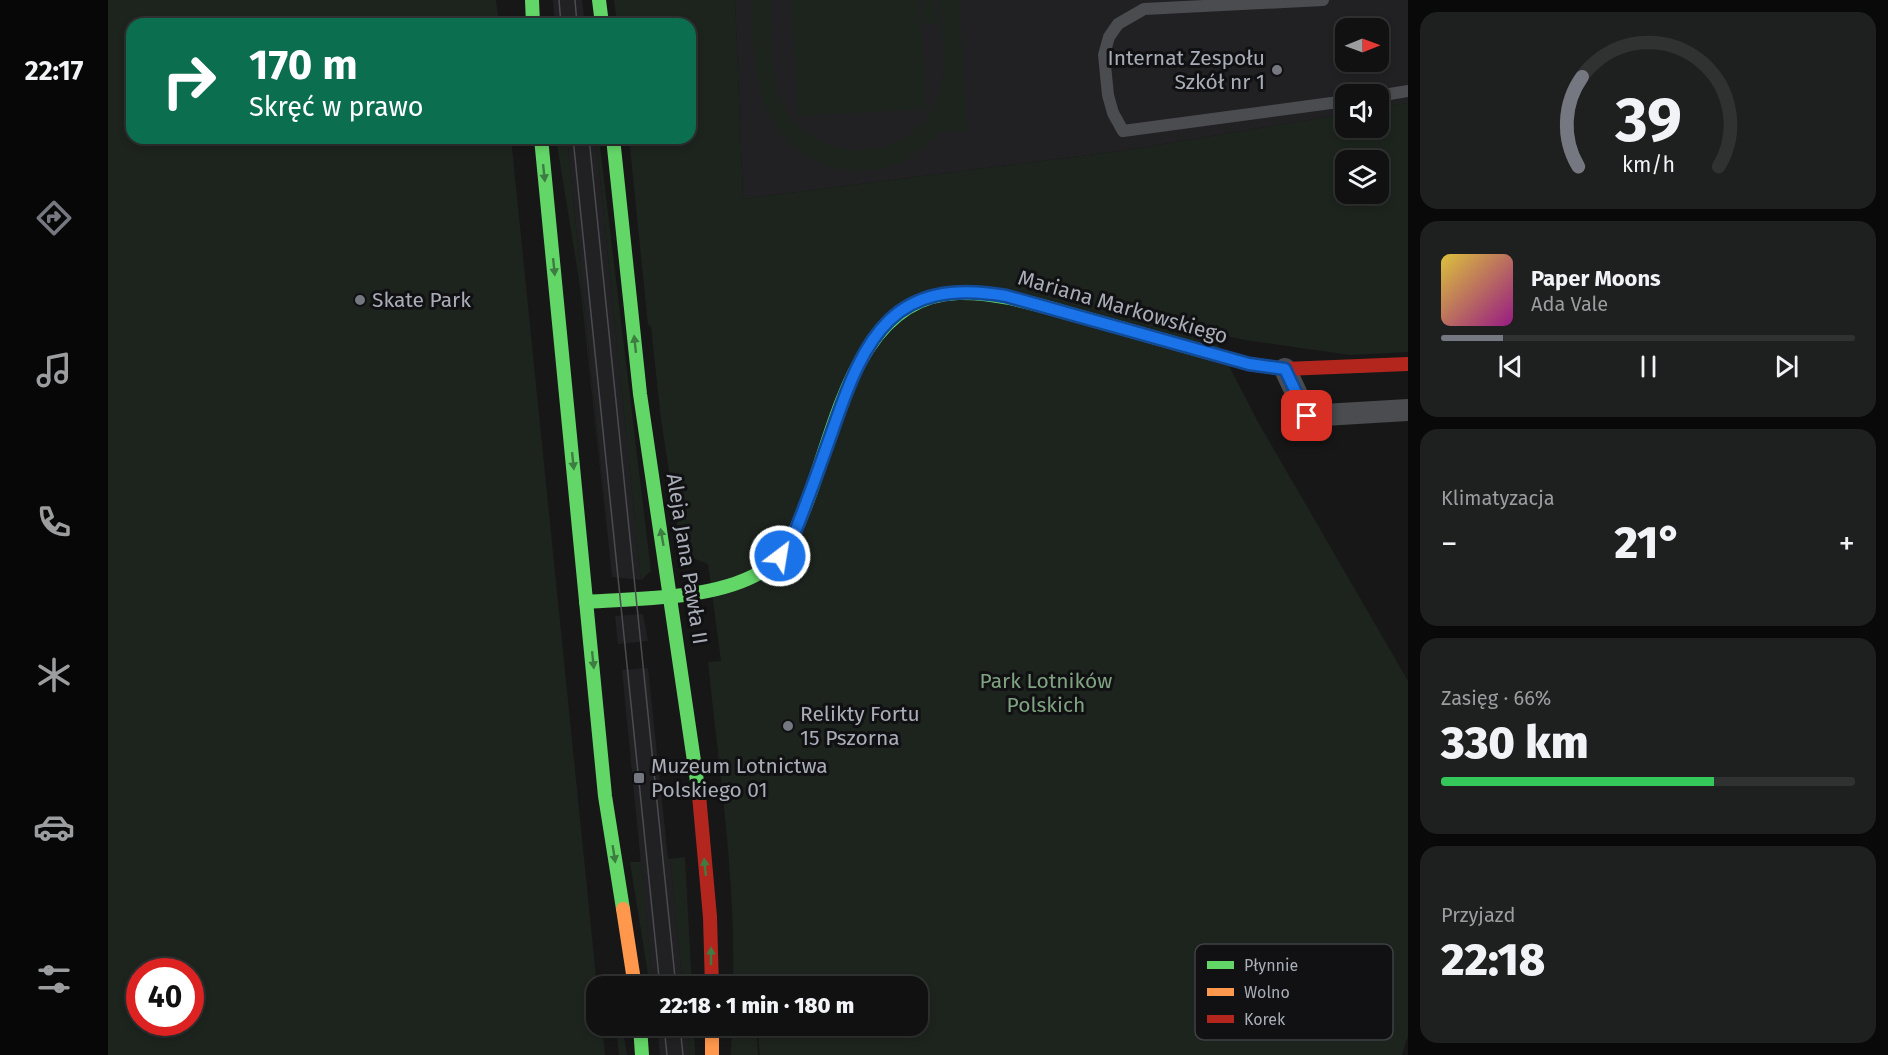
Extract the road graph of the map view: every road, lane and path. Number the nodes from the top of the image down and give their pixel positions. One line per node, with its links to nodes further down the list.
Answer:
1 (532, 0): 4 (main road)
2 (599, 0): 5 (main road)
3 (1323, 0): 8 (lane)
4 (533, 18)
5 (601, 18)
6 (1408, 91): 7 (lane)
7 (1389, 94)
8 (1335, 102)
9 (542, 144): 15 (main road, one-way to 15)
10 (614, 144): 14 (main road, Aleja Jana Pawła II, one-way to 10)
11 (1408, 364): 12 (main road, Mariana Markowskiego)
12 (1285, 369): 13 (street); 14 (main road, Mariana Markowskiego)
13 (1408, 410)
14 (672, 594): 15 (main road, Mariana Markowskiego); 17 (main road, Aleja Jana Pawła II, one-way to 14)
15 (586, 602): 16 (main road, one-way to 16)
16 (633, 976)
17 (712, 976)
18 (641, 1036): 20 (main road)
19 (712, 1036): 21 (main road)
20 (642, 1055)
21 (712, 1055)

